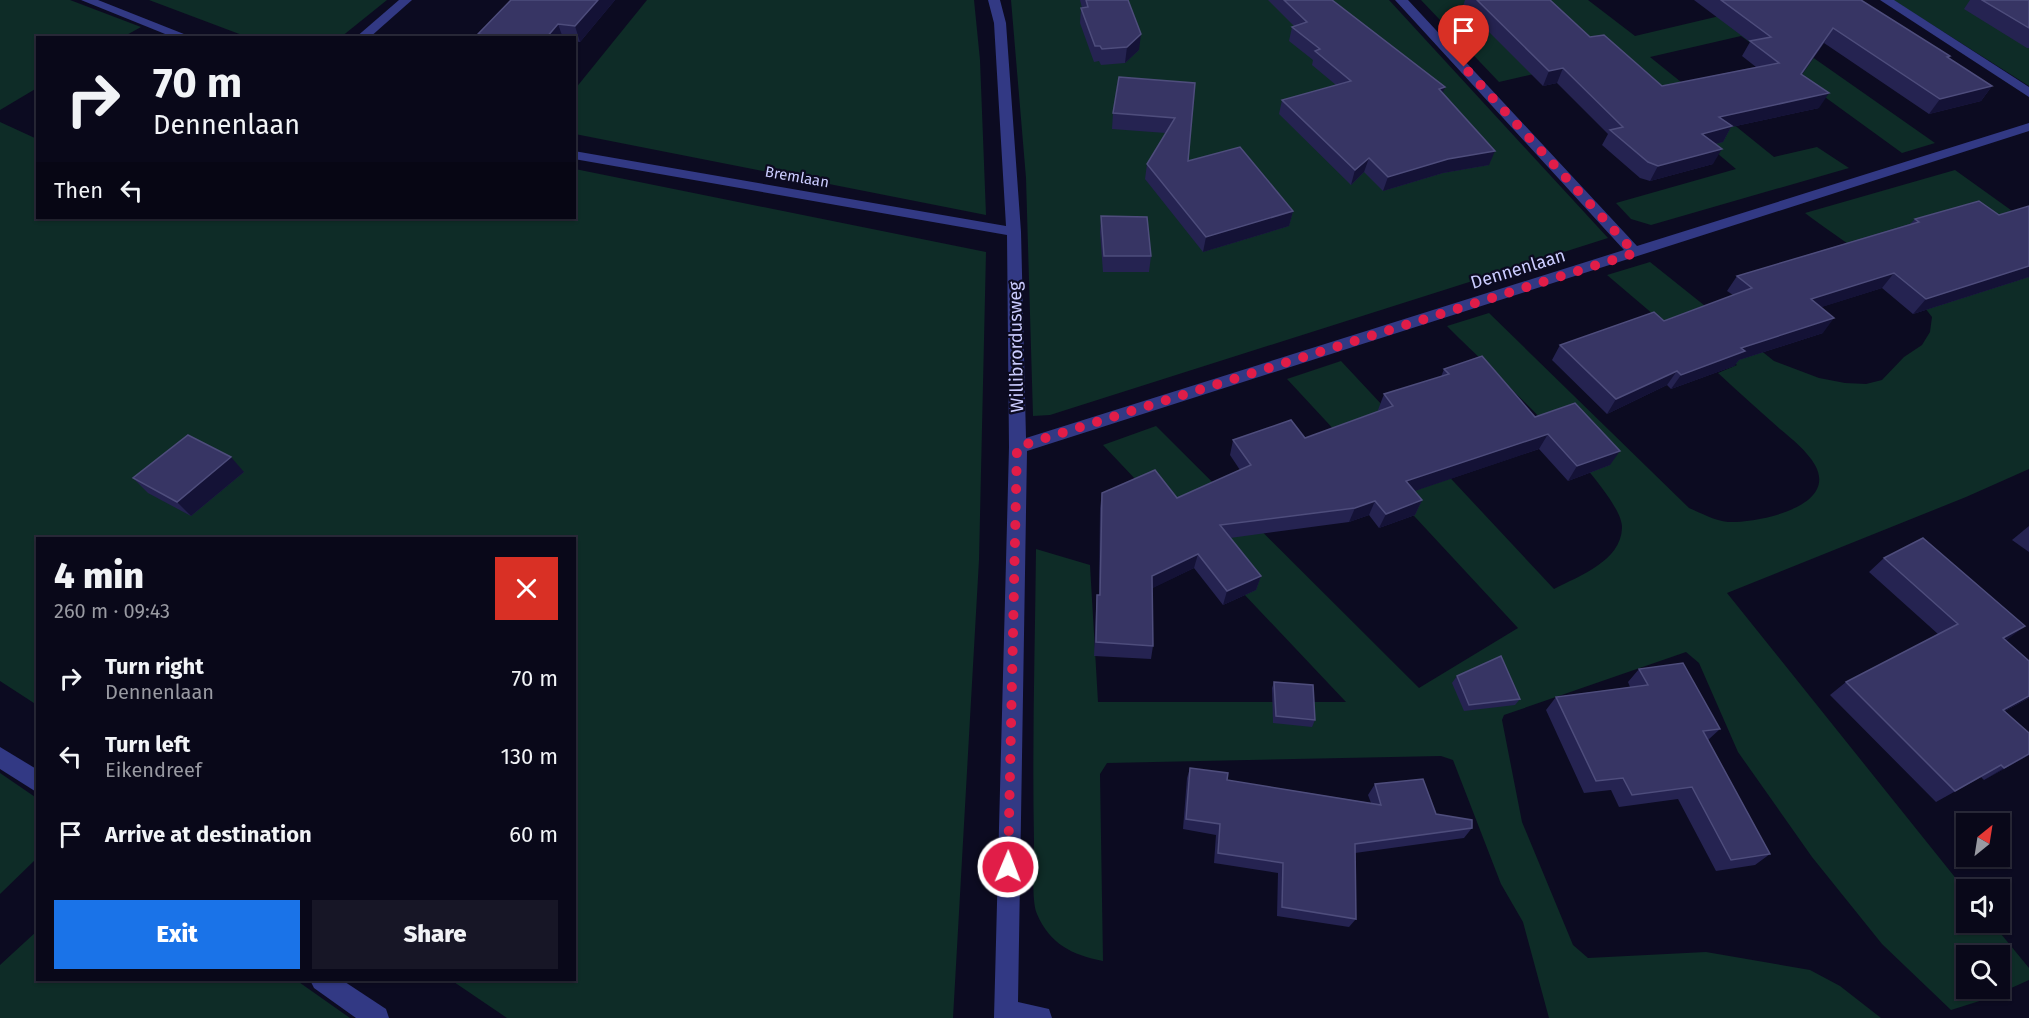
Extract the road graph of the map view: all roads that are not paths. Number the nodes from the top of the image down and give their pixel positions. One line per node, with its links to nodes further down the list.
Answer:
1 (87, 0): 6 (street)
2 (406, 0): 7 (street)
3 (994, 0): 11 (street, Willibrordusweg)
4 (1401, 0): 12 (street)
5 (1886, 0): 8 (street)
6 (183, 36)
7 (363, 36)
8 (2029, 93)
9 (2029, 127): 12 (street, Dennenlaan)
10 (576, 155): 11 (street, Bremlaan)
11 (1014, 232): 13 (street, Willibrordusweg)
12 (1635, 253): 13 (street, Dennenlaan)
13 (1017, 447): 17 (street, Willibrordusweg)
14 (0, 757): 15 (street)
15 (36, 782)
16 (323, 981): 18 (street)
17 (1006, 1015): 19 (street)
18 (377, 1018)
19 (1040, 1018)

